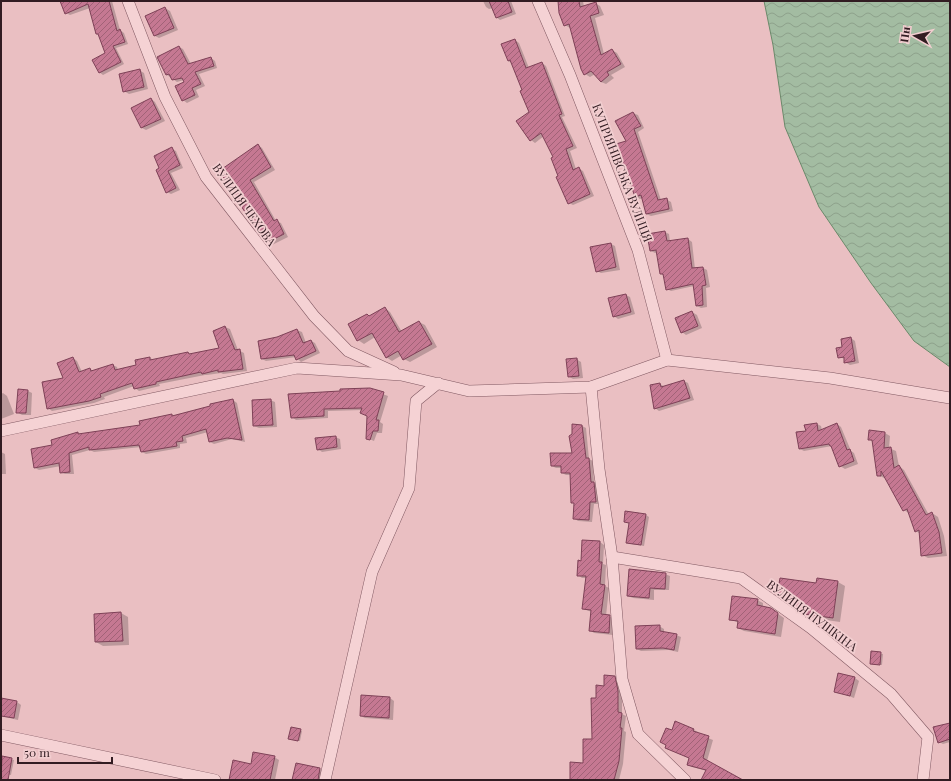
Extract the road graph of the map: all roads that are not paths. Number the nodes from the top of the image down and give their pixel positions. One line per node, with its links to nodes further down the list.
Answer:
1 (128, 1): 4 (street, ВУЛИЦЯ ЧЕХОВА)
2 (538, 1): 3 (street, КУПРІЯНІВСЬКА ВУЛИЦЯ)
3 (667, 360): 6 (street); 7 (street)
4 (401, 375): 5 (street); 8 (street)
5 (438, 383): 6 (street); 12 (street)
6 (591, 387): 9 (street)
7 (950, 398)
8 (1, 431)
9 (612, 557): 13 (street); 14 (street, ВУЛИЦЯ ПУШКІНА)
10 (1, 734): 11 (street)
11 (215, 780)
12 (326, 780)
13 (685, 780)
14 (923, 780)

